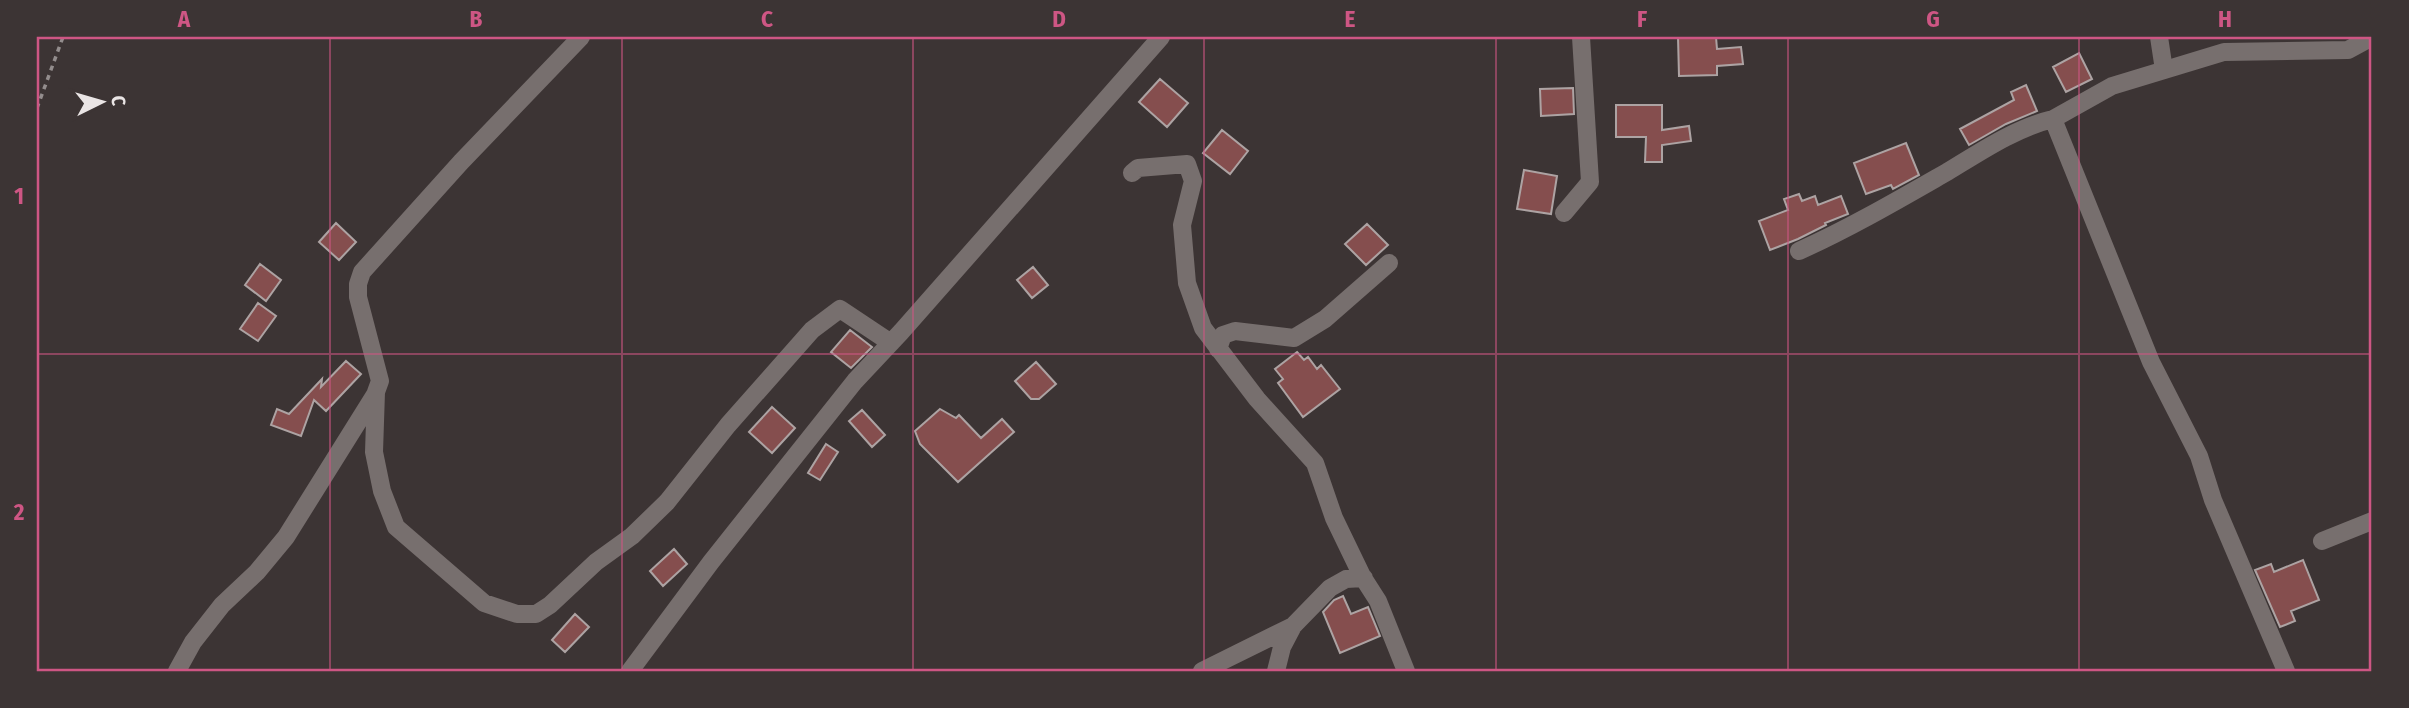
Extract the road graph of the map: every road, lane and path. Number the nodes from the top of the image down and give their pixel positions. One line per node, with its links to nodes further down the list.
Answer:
1 (63, 37): 8 (path)
2 (580, 37): 16 (street)
3 (1161, 37): 14 (street)
4 (1581, 37): 11 (street)
5 (2158, 37): 7 (street)
6 (2372, 37): 7 (street)
7 (2164, 70): 9 (street)
8 (37, 108)
9 (2053, 119): 12 (street); 26 (street)
10 (1132, 173): 15 (street)
11 (1564, 214)
12 (1799, 251)
13 (1389, 263): 15 (street)
14 (891, 343): 16 (street); 22 (street)
15 (1218, 349): 19 (street)
16 (376, 392): 21 (street)
17 (2372, 521): 18 (street)
18 (2322, 541)
19 (1364, 578): 20 (street); 25 (street)
20 (1293, 626): 23 (street); 24 (street)
21 (177, 671)
22 (630, 671)
23 (1202, 671)
24 (1276, 671)
25 (1406, 671)
26 (2286, 671)

